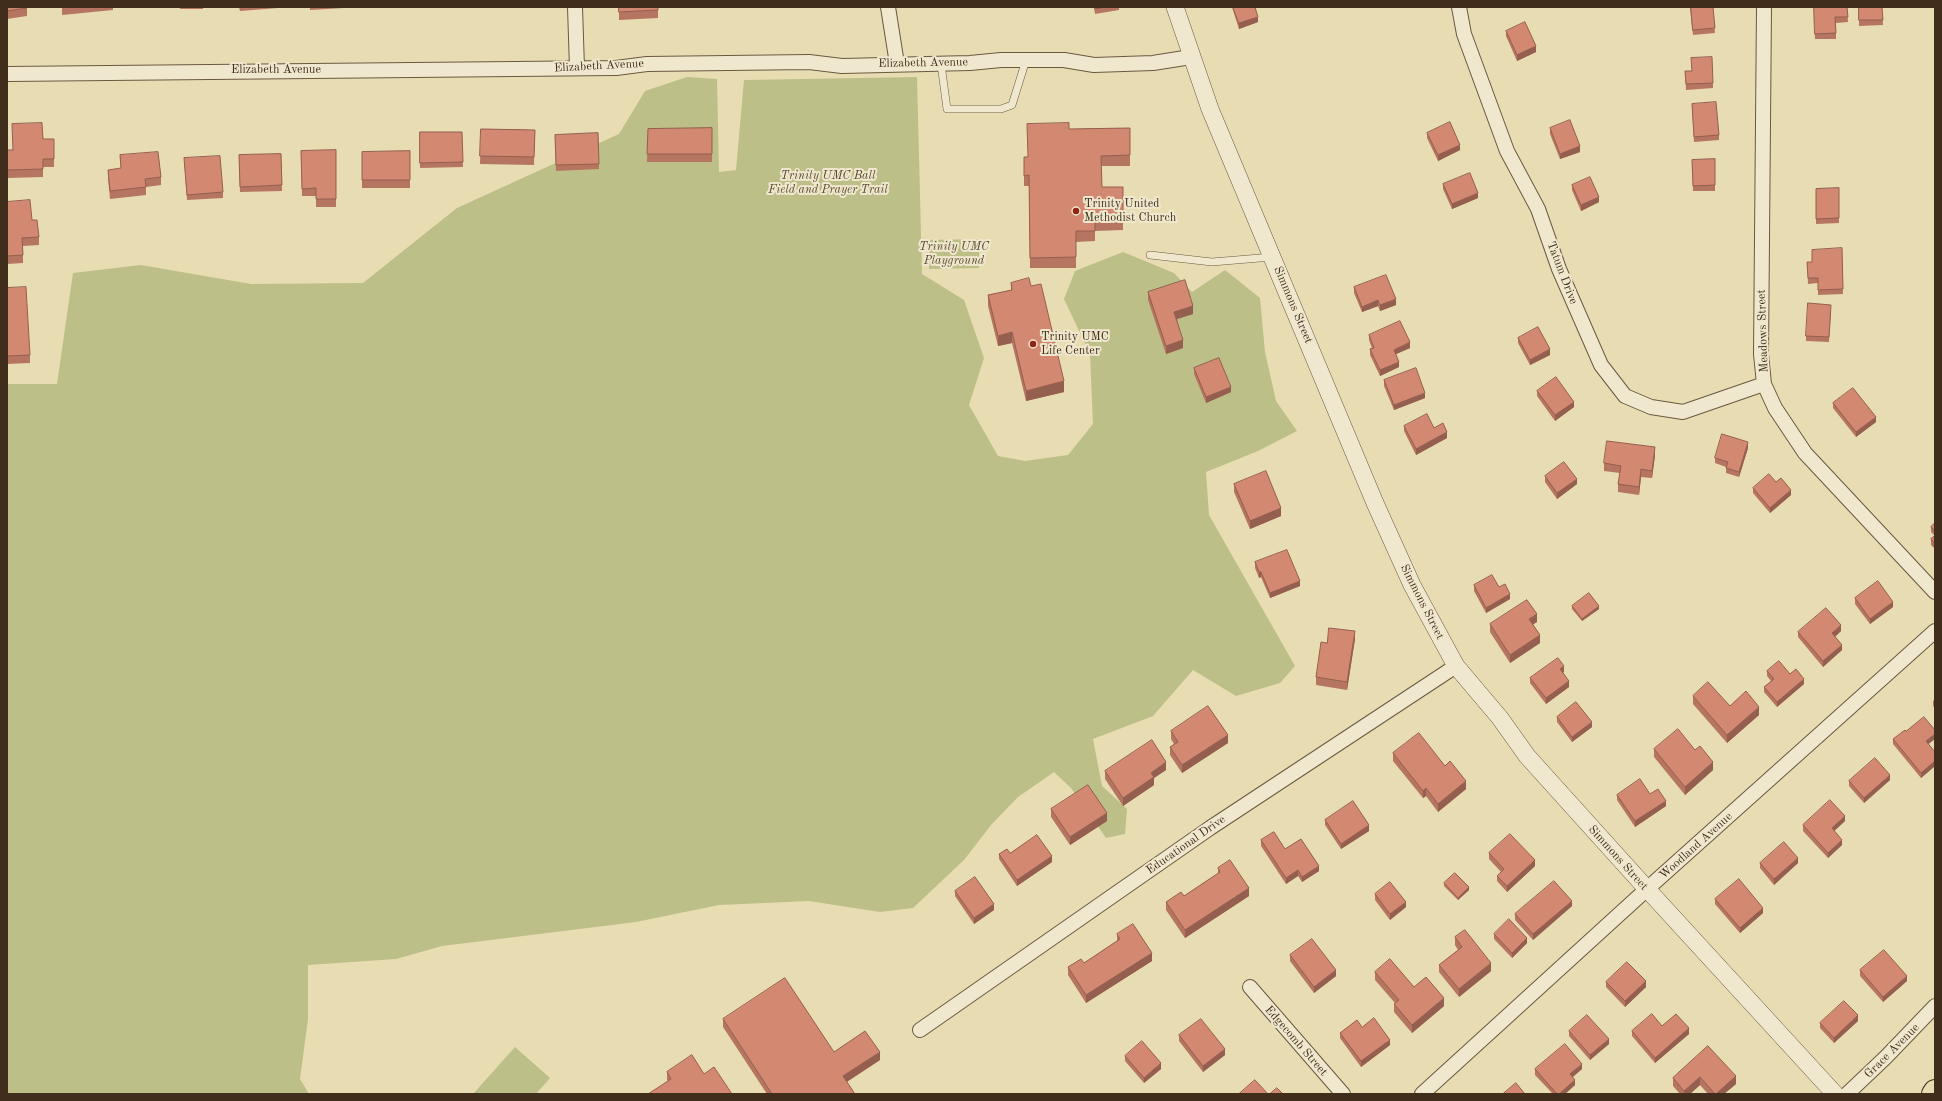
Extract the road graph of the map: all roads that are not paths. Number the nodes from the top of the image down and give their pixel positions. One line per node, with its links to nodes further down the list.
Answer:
1 (575, 7): 10 (street)
2 (888, 7): 8 (street)
3 (1175, 7): 6 (street, Simmons Street)
4 (1459, 7): 14 (street, Tatum Drive)
5 (1764, 7): 14 (street, Meadows Street)
6 (1191, 57): 7 (street, Elizabeth Avenue); 13 (street, Simmons Street)
7 (1026, 60): 9 (street, Elizabeth Avenue); 9 (lane)
8 (897, 64): 9 (street, Elizabeth Avenue); 10 (street, Elizabeth Avenue)
9 (941, 64)
10 (577, 68): 11 (street, Elizabeth Avenue)
11 (7, 74)
12 (1150, 255): 13 (lane)
13 (1272, 257): 17 (street, Simmons Street)
14 (1764, 384): 15 (street, Meadows Street)
15 (1935, 592)
16 (1935, 631): 18 (street, Woodland Avenue)
17 (1456, 666): 18 (street, Simmons Street); 21 (street, Educational Drive)
18 (1646, 889): 24 (street, Woodland Avenue); 25 (street, Simmons Street)
19 (1250, 987): 23 (street, Edgecomb Street)
20 (1935, 1006): 26 (street, Grace Avenue)
21 (920, 1030)
22 (1935, 1091): 27 (main road)
23 (1343, 1094)
24 (1422, 1094)
25 (1835, 1094)
26 (1847, 1094)
27 (1933, 1094)

